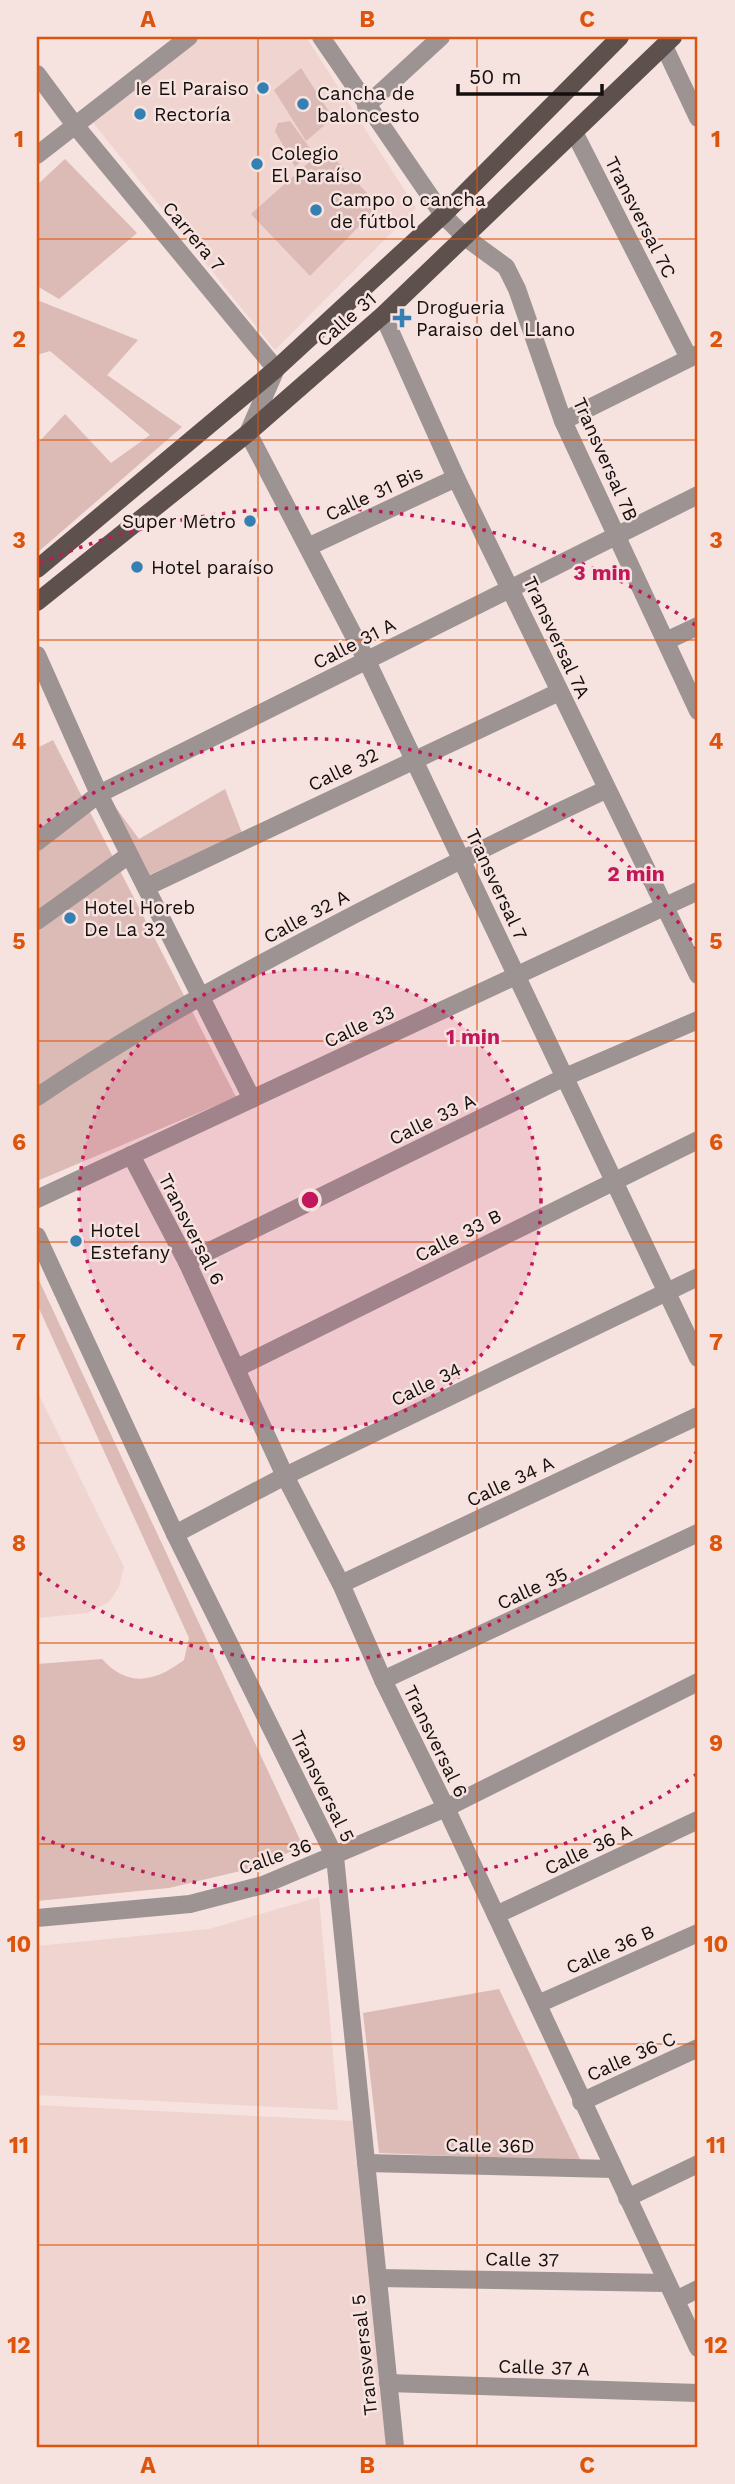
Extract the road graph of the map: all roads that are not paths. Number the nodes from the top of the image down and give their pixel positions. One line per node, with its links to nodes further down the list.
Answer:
1 (189, 37): 9 (street)
2 (321, 37): 7 (street, Transversal 7B)
3 (441, 37): 7 (street)
4 (620, 37): 12 (main road, Calle 31)
5 (669, 41): 8 (street); 10 (main road, Calle 31)
6 (37, 74): 9 (street, Carrera 7)
7 (366, 106): 12 (street, Transversal 7B)
8 (698, 118)
9 (74, 124): 11 (street); 16 (street, Carrera 7)
10 (574, 132): 13 (main road, Calle 31); 15 (street, Transversal 7C)
11 (37, 155)
12 (443, 215): 13 (street, Transversal 7B); 16 (main road, Calle 31)
13 (464, 237): 14 (main road, Calle 31); 17 (street, Transversal 7B)
14 (383, 315): 18 (main road, Calle 31); 19 (street, Transversal 7A)
15 (694, 356): 17 (street)
16 (276, 369): 18 (street); 23 (main road, Calle 31)
17 (563, 421): 21 (street, Transversal 7B)
18 (248, 433): 22 (street, Transversal 7); 25 (main road, Calle 31)
19 (456, 478): 22 (street, Calle 31 Bis); 24 (street, Transversal 7A)
20 (698, 495): 21 (street, Calle 31 A)
21 (616, 534): 24 (street, Calle 31 A); 27 (street, Transversal 7B)
22 (310, 546): 29 (street, Transversal 7)
23 (37, 569)
24 (511, 587): 29 (street, Calle 31 A); 30 (street, Transversal 7A)
25 (37, 601)
26 (698, 626): 27 (street)
27 (666, 641): 31 (street, Transversal 7B)
28 (37, 655): 34 (street)
29 (367, 661): 32 (street, Transversal 7); 34 (street, Calle 31 A)
30 (559, 692): 32 (street, Calle 32); 33 (street, Transversal 7A)
31 (698, 711)
32 (414, 758): 37 (street, Transversal 7); 38 (street, Calle 32)
33 (606, 790): 37 (street, Calle 32 A); 40 (street, Transversal 7A)
34 (99, 794): 35 (street, Calle 31 A); 36 (street)
35 (37, 842)
36 (129, 855): 38 (street); 41 (street)
37 (461, 858): 43 (street, Transversal 7); 44 (street, Calle 32 A)
38 (146, 887): 44 (street)
39 (698, 891): 40 (street, Calle 33)
40 (665, 907): 42 (street, Transversal 7A); 43 (street, Calle 33)
41 (37, 921)
42 (698, 975)
43 (517, 976): 46 (street, Transversal 7); 48 (street, Calle 33)
44 (201, 996): 47 (street, Calle 32 A); 48 (street)
45 (698, 1020): 46 (street, Calle 33 A)
46 (565, 1077): 51 (street, Transversal 7); 54 (street, Calle 33 A)
47 (37, 1097)
48 (252, 1099): 50 (street, Calle 33)
49 (698, 1140): 51 (street, Calle 33 B)
50 (131, 1155): 52 (street, Calle 33); 54 (street, Transversal 6)
51 (614, 1180): 56 (street, Transversal 7); 58 (street, Calle 33 B)
52 (37, 1199)
53 (37, 1236): 62 (street, Transversal 5)
54 (187, 1262): 58 (street, Transversal 6)
55 (698, 1277): 56 (street, Calle 34)
56 (667, 1292): 57 (street, Transversal 7); 60 (street, Calle 34)
57 (698, 1358)
58 (237, 1368): 60 (street, Transversal 6)
59 (698, 1416): 63 (street, Calle 34 A)
60 (285, 1476): 62 (street, Calle 34); 63 (street, Transversal 6)
61 (698, 1533): 64 (street, Calle 35)
62 (175, 1534): 68 (street, Transversal 5)
63 (341, 1584): 64 (street, Transversal 6)
64 (383, 1681): 66 (street, Transversal 6)
65 (698, 1682): 66 (street, Calle 36)
66 (446, 1808): 68 (street, Calle 36); 69 (street, Transversal 6)
67 (698, 1820): 69 (street, Calle 36 A)
68 (335, 1857): 70 (street, Calle 36); 75 (street, Transversal 5)
69 (496, 1915): 72 (street, Transversal 6)
70 (37, 1919)
71 (698, 1933): 72 (street, Calle 36 B)
72 (538, 2004): 74 (street, Transversal 6)
73 (698, 2048): 74 (street, Calle 36 C)
74 (581, 2102): 77 (street, Transversal 6)
75 (366, 2163): 77 (street, Calle 36D); 79 (street, Transversal 5)
76 (698, 2164): 78 (street)
77 (613, 2169): 78 (street, Transversal 6)
78 (627, 2198): 80 (street, Transversal 6)
79 (378, 2278): 80 (street, Calle 37); 84 (street, Transversal 5)
80 (666, 2283): 82 (street, Transversal 6)
81 (698, 2289): 82 (street)
82 (676, 2301): 83 (street, Transversal 6)
83 (698, 2348)
84 (388, 2383): 85 (street, Calle 37 A); 86 (street, Transversal 5)
85 (698, 2393)
86 (395, 2447)

